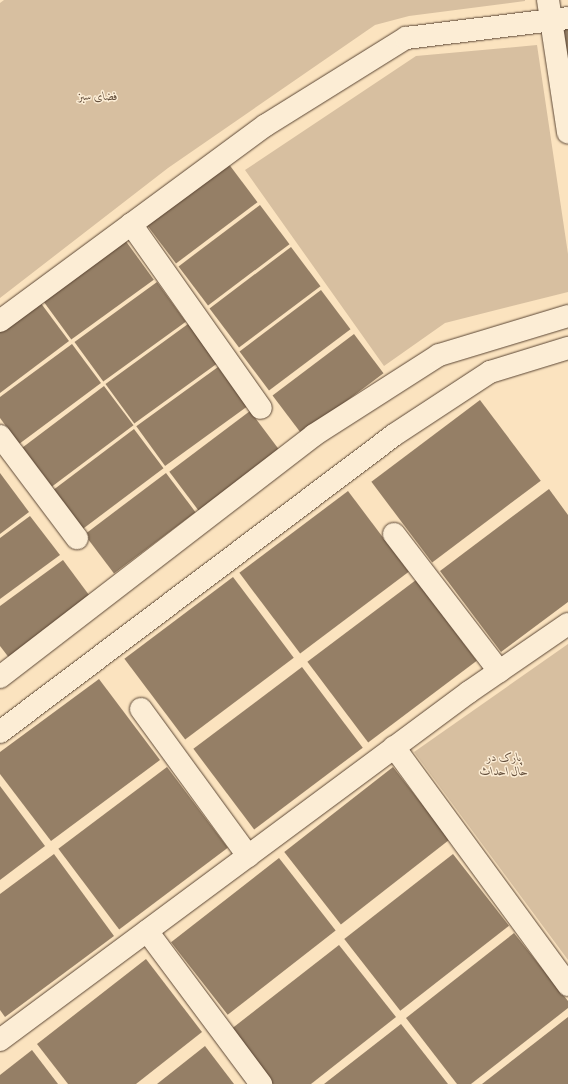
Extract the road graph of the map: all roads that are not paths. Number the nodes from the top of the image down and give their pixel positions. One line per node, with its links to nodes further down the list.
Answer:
1 (556, 13): 2 (street); 3 (street)
2 (568, 132)
3 (131, 224): 5 (street); 7 (street)
4 (568, 316): 12 (street)
5 (0, 320)
6 (568, 348): 15 (street)
7 (261, 408)
8 (0, 436): 10 (street)
9 (394, 534): 13 (street)
10 (77, 538)
11 (568, 624): 13 (street)
12 (3, 671)
13 (499, 671): 16 (street)
14 (141, 709): 17 (street)
15 (0, 732)
16 (394, 747): 17 (street); 19 (street)
17 (248, 856): 18 (street)
18 (147, 931): 20 (street); 21 (street)
19 (568, 985)
20 (3, 1033)
21 (261, 1084)

